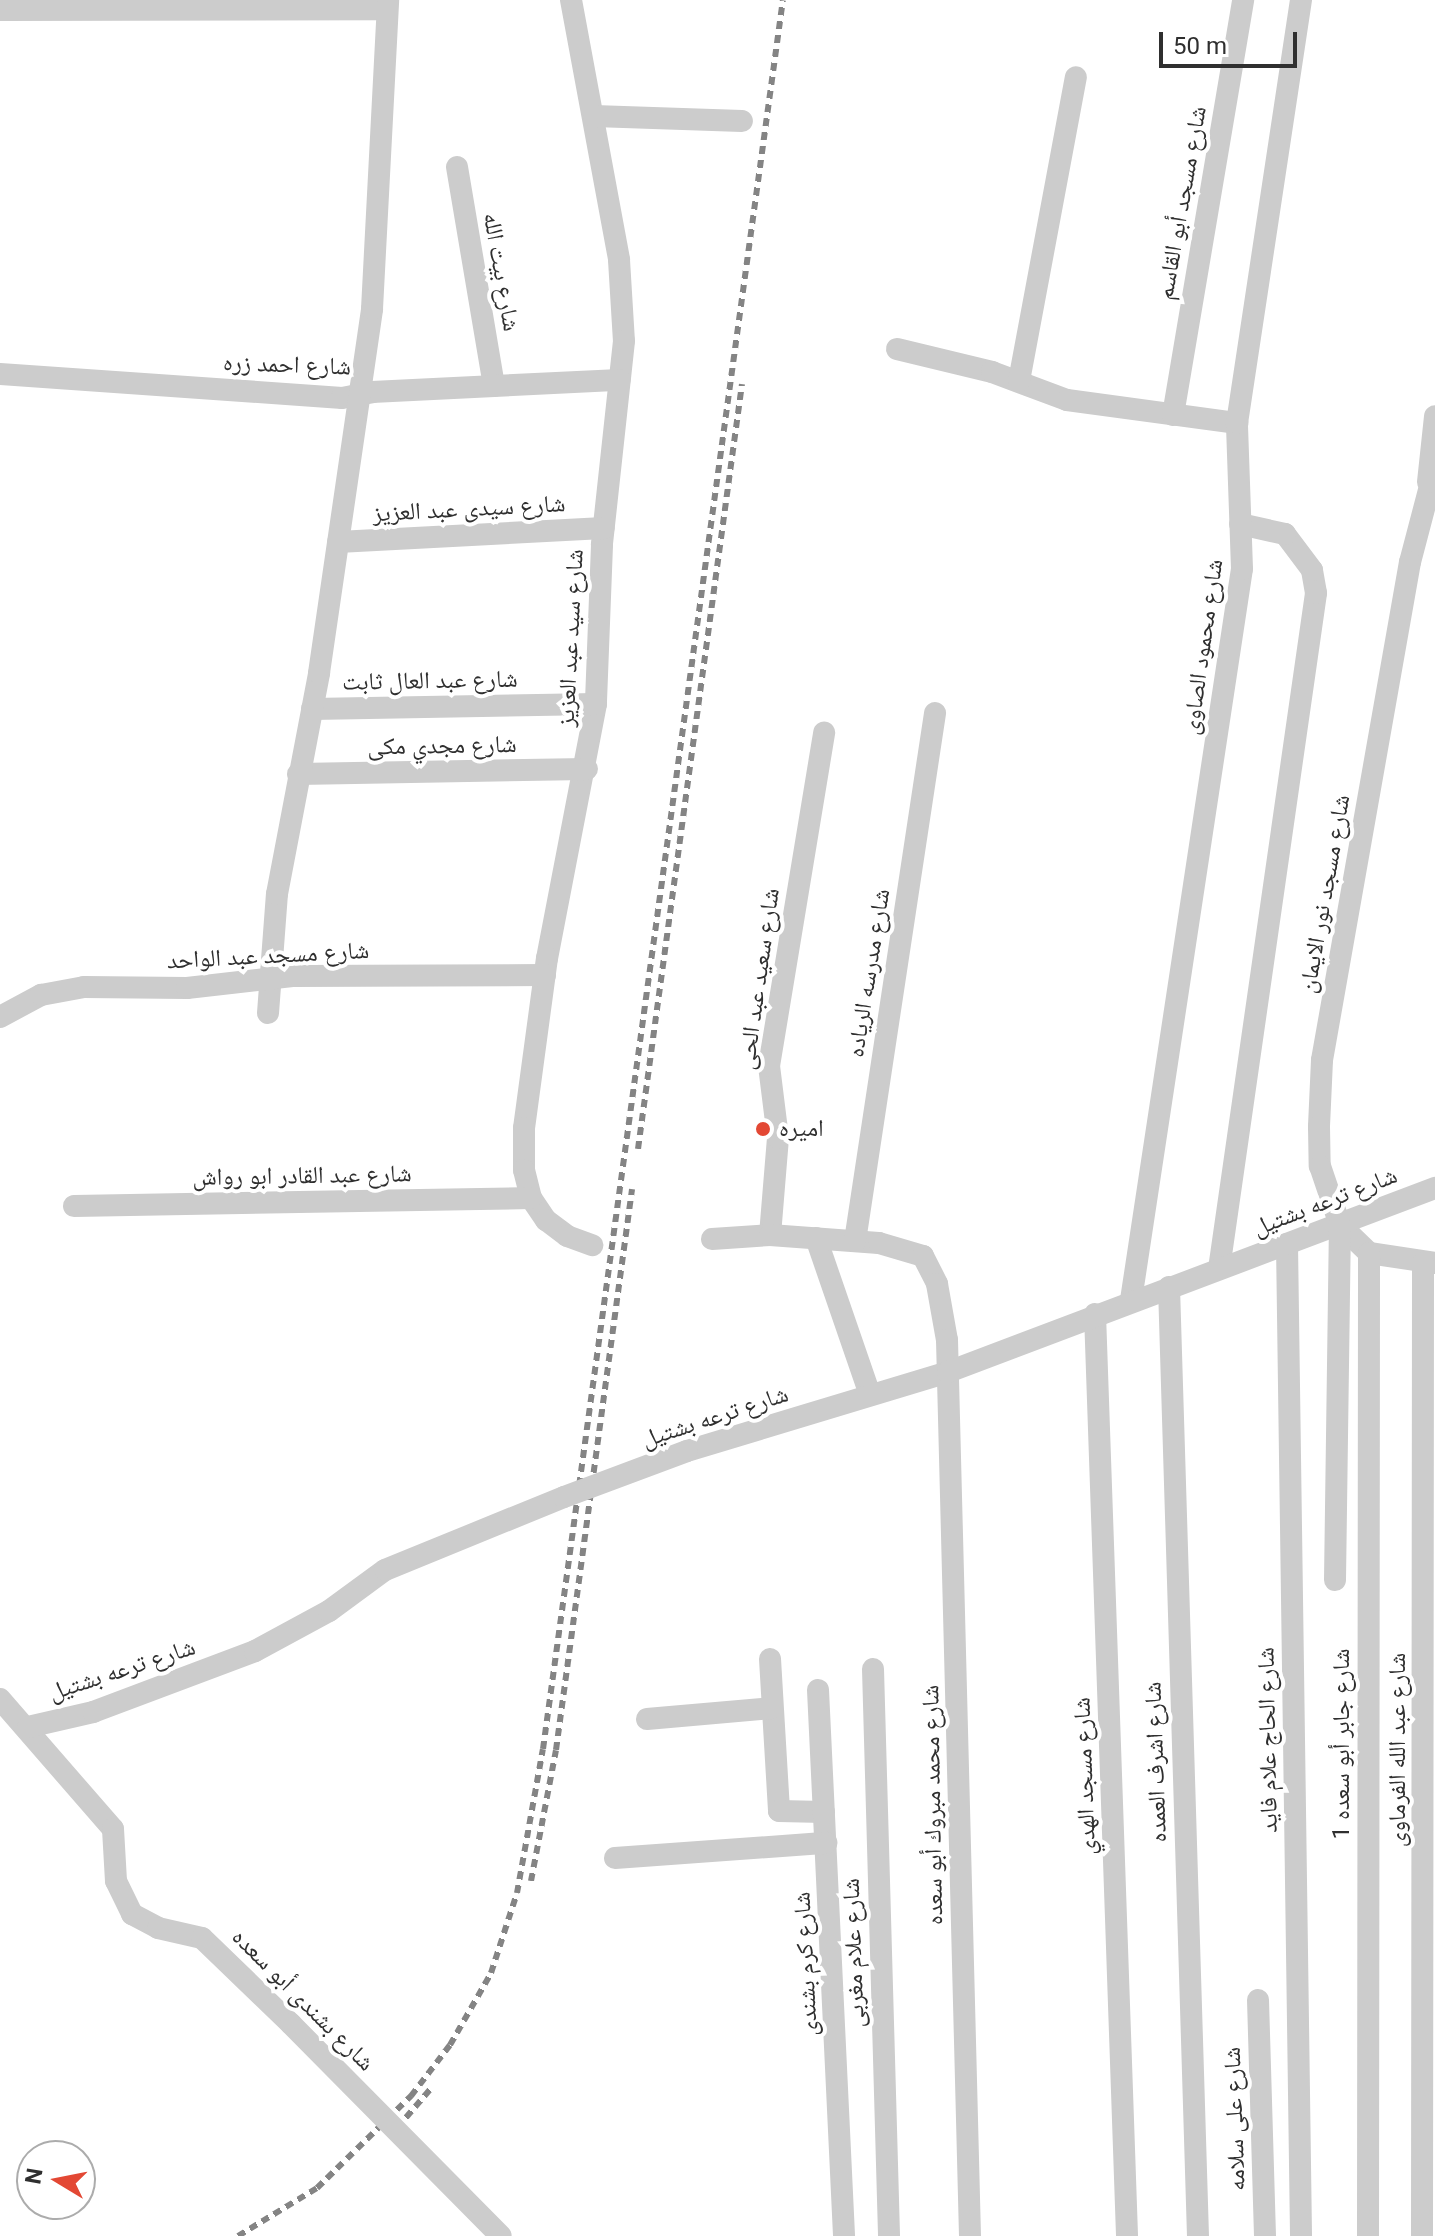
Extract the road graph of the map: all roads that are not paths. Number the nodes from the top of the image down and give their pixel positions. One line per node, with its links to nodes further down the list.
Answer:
1 (571, 0): 7 (street, شارع سيد عبد العزيز)
2 (1243, 0): 16 (street, شارع مسجد أبو القاسم)
3 (1301, 0): 18 (street, شارع محمود الصاوى)
4 (388, 4): 5 (street); 15 (street)
5 (0, 10)
6 (1076, 77): 13 (street)
7 (594, 116): 8 (street); 12 (street, شارع سيد عبد العزيز)
8 (742, 121)
9 (457, 167): 14 (street, شارع بيت الله)
10 (897, 349): 13 (street)
11 (0, 374): 15 (street, شارع احمد زره)
12 (620, 380): 14 (street, شارع احمد زره); 22 (street, شارع سيد عبد العزيز)
13 (1019, 381): 16 (street)
14 (494, 386): 15 (street, شارع احمد زره)
15 (357, 395): 23 (street)
16 (1173, 415): 18 (street)
17 (1435, 416): 20 (street)
18 (1237, 423): 21 (street, شارع محمود الصاوى)
19 (1435, 467): 20 (street, شارع مسجد نور الايمان)
20 (1427, 491): 37 (street, شارع مسجد نور الايمان)
21 (1240, 524): 46 (street); 48 (street, شارع محمود الصاوى)
22 (604, 528): 23 (street, شارع سيدى عبد العزيز); 24 (street, شارع سيد عبد العزيز)
23 (338, 542): 25 (street)
24 (596, 704): 25 (street, شارع عبد العال ثابت); 28 (street, شارع سيد عبد العزيز)
25 (312, 709): 29 (street)
26 (935, 713): 41 (street, شارع مدرسه الرياده)
27 (824, 732): 38 (street, شارع سعيد عبد الحى)
28 (587, 769): 29 (street, شارع مجدي مكى); 30 (street, شارع سيد عبد العزيز)
29 (298, 774): 31 (street)
30 (545, 975): 31 (street, شارع مسجد عبد الواحد); 35 (street, شارع سيد عبد العزيز)
31 (269, 978): 32 (street); 33 (street, شارع مسجد عبد الواحد)
32 (268, 1013)
33 (0, 1017)
34 (1435, 1188): 37 (street, شارع ترعه بشتيل)
35 (531, 1198): 36 (street, شارع عبد القادر ابو رواش); 43 (street)
36 (74, 1206)
37 (1340, 1225): 42 (street, شارع ترعه بشتيل); 44 (street, شارع مسجد نور الايمان); 52 (street)
38 (770, 1235): 39 (street); 40 (street)
39 (816, 1238): 41 (street); 51 (street)
40 (712, 1239)
41 (855, 1241): 50 (street)
42 (1287, 1244): 46 (street, شارع ترعه بشتيل); 71 (street, شارع الحاج علام فايد)
43 (592, 1245)
44 (1369, 1253): 45 (street); 72 (street, شارع جابر أبو سعده 1)
45 (1429, 1263): 73 (street, شارع عبد الله الفرماوى)
46 (1219, 1269): 47 (street, شارع ترعه بشتيل)
47 (1169, 1287): 48 (street, شارع ترعه بشتيل); 69 (street, شارع اشرف العمده)
48 (1131, 1300): 49 (street, شارع ترعه بشتيل)
49 (1095, 1314): 50 (street, شارع ترعه بشتيل); 68 (street, شارع مسجد الهدي)
50 (948, 1372): 51 (street, شارع ترعه بشتيل); 67 (street, شارع محمد مبروك أبو سعده)
51 (870, 1395): 59 (street, شارع ترعه بشتيل, bridge)
52 (1335, 1580)
53 (770, 1659): 57 (street)
54 (873, 1669): 66 (street, شارع علام مغربى)
55 (818, 1690): 60 (street, شارع كرم بشندى)
56 (0, 1699): 59 (street, شارع بشندى أبو سعده)
57 (772, 1708): 58 (street); 60 (street)
58 (647, 1719)
59 (28, 1727): 64 (street, شارع بشندى أبو سعده, bridge)
60 (824, 1812): 61 (street, شارع كرم بشندى)
61 (826, 1843): 62 (street); 65 (street, شارع كرم بشندى)
62 (615, 1858)
63 (1258, 2000): 70 (street, شارع على سلامه)
64 (501, 2236)
65 (844, 2236)
66 (889, 2236)
67 (970, 2236)
68 (1127, 2236)
69 (1198, 2236)
70 (1265, 2236)
71 (1301, 2236)
72 (1368, 2236)
73 (1422, 2236)

